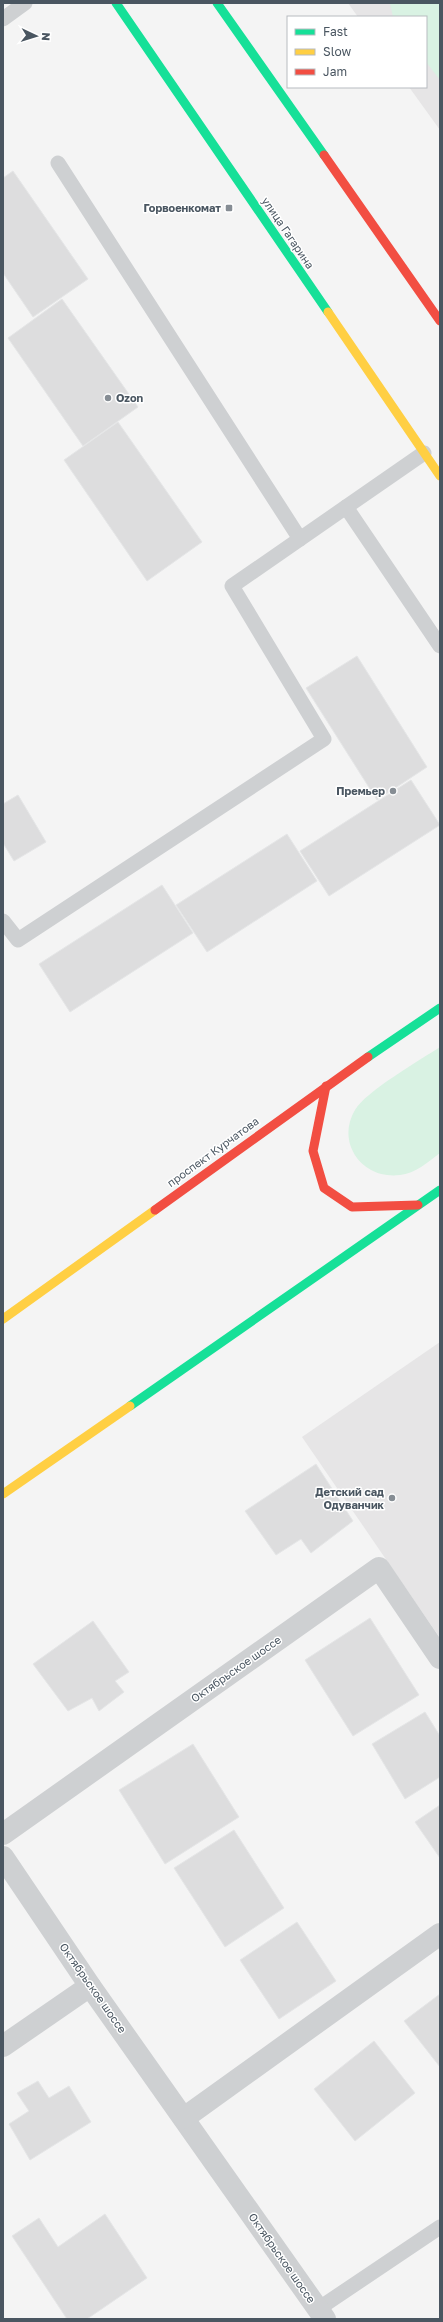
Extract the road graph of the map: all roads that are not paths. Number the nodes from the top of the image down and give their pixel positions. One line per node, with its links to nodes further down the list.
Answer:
1 (25, 3): 4 (lane)
2 (116, 3): 7 (main road, улица Гагарина)
3 (216, 3): 6 (main road)
4 (3, 19)
5 (58, 163): 10 (lane)
6 (440, 321)
7 (424, 453): 8 (main road, улица Гагарина); 9 (lane)
8 (440, 476)
9 (346, 507): 10 (lane); 11 (lane)
10 (300, 538): 12 (lane)
11 (440, 646)
12 (3, 921)
13 (440, 1008): 14 (main road, проспект Курчатова)
14 (326, 1086): 16 (main road); 17 (main road, проспект Курчатова)
15 (440, 1190): 16 (main road)
16 (418, 1205): 18 (main road)
17 (3, 1319)
18 (3, 1494)
19 (440, 1658): 20 (street, Октябрьское шоссе)
20 (3, 1834)
21 (3, 1857): 23 (street, Октябрьское шоссе)
22 (440, 1934): 25 (street)
23 (90, 1986): 24 (street); 25 (street, Октябрьское шоссе)
24 (3, 2046)
25 (184, 2118): 27 (street, Октябрьское шоссе)
26 (440, 2227): 27 (lane)
27 (322, 2314)

